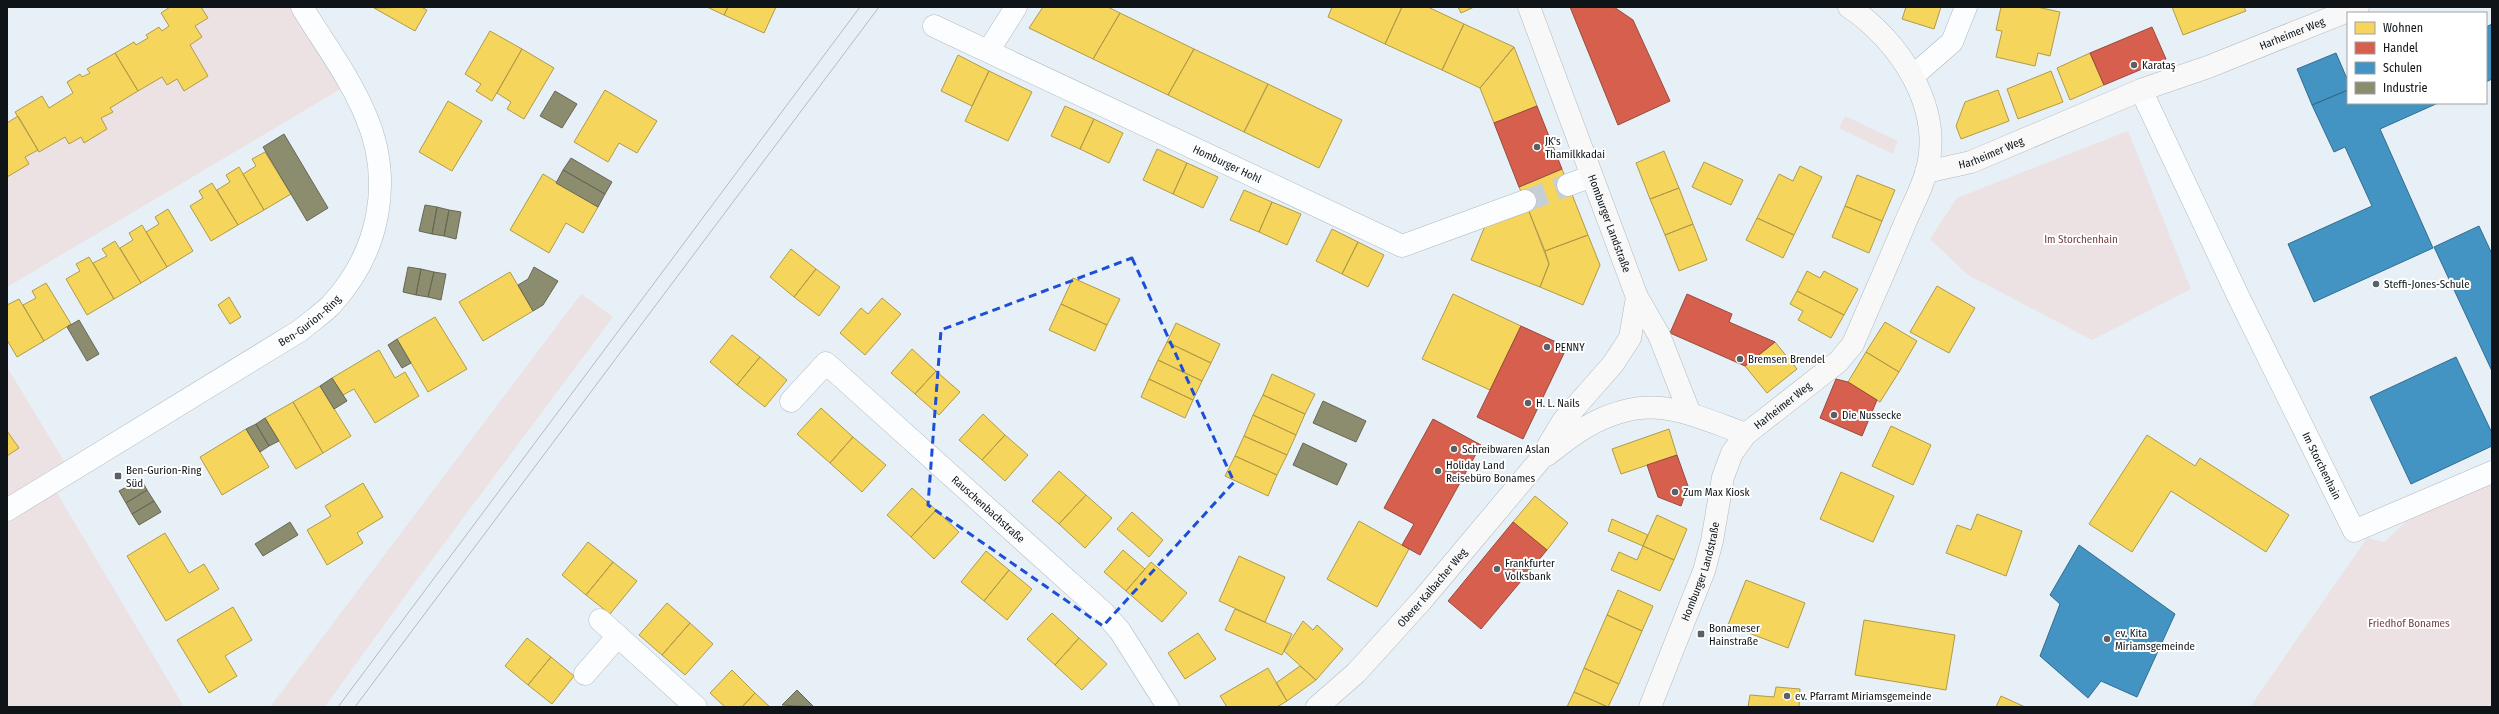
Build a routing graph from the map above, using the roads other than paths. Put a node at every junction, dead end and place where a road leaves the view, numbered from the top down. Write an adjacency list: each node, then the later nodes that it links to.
1 (302, 7): 21 (street, Ben-Gurion-Ring)
2 (1016, 7): 8 (street)
3 (1529, 7): 12 (street, Homburger Landstraße)
4 (1849, 7): 9 (street)
5 (1966, 7): 9 (street)
6 (2358, 7): 10 (street, Harheimer Weg)
7 (934, 26): 8 (street, Homburger Hohl)
8 (989, 50): 14 (street, Homburger Hohl)
9 (1913, 76): 11 (street)
10 (2141, 90): 11 (street, Harheimer Weg); 20 (street, Im Storchenhain)
11 (1926, 172): 18 (street, Harheimer Weg)
12 (1592, 176): 13 (street); 15 (street, Homburger Landstraße)
13 (1568, 184)
14 (1525, 201)
15 (1637, 297): 17 (street, Homburger Landstraße); 19 (street, Oberer Kalbacher Weg)
16 (791, 401): 26 (street, Rauschenbachstraße)
17 (1690, 414): 18 (street, Oberer Kalbacher Weg); 19 (street, Oberer Kalbacher Weg)
18 (1746, 434): 28 (street, Homburger Landstraße)
19 (1539, 461): 27 (street, Oberer Kalbacher Weg)
20 (2492, 472)
21 (7, 510)
22 (600, 620): 23 (street)
23 (618, 636): 24 (street); 25 (street)
24 (585, 674)
25 (696, 707)
26 (1168, 707)
27 (1317, 707)
28 (1650, 707)

